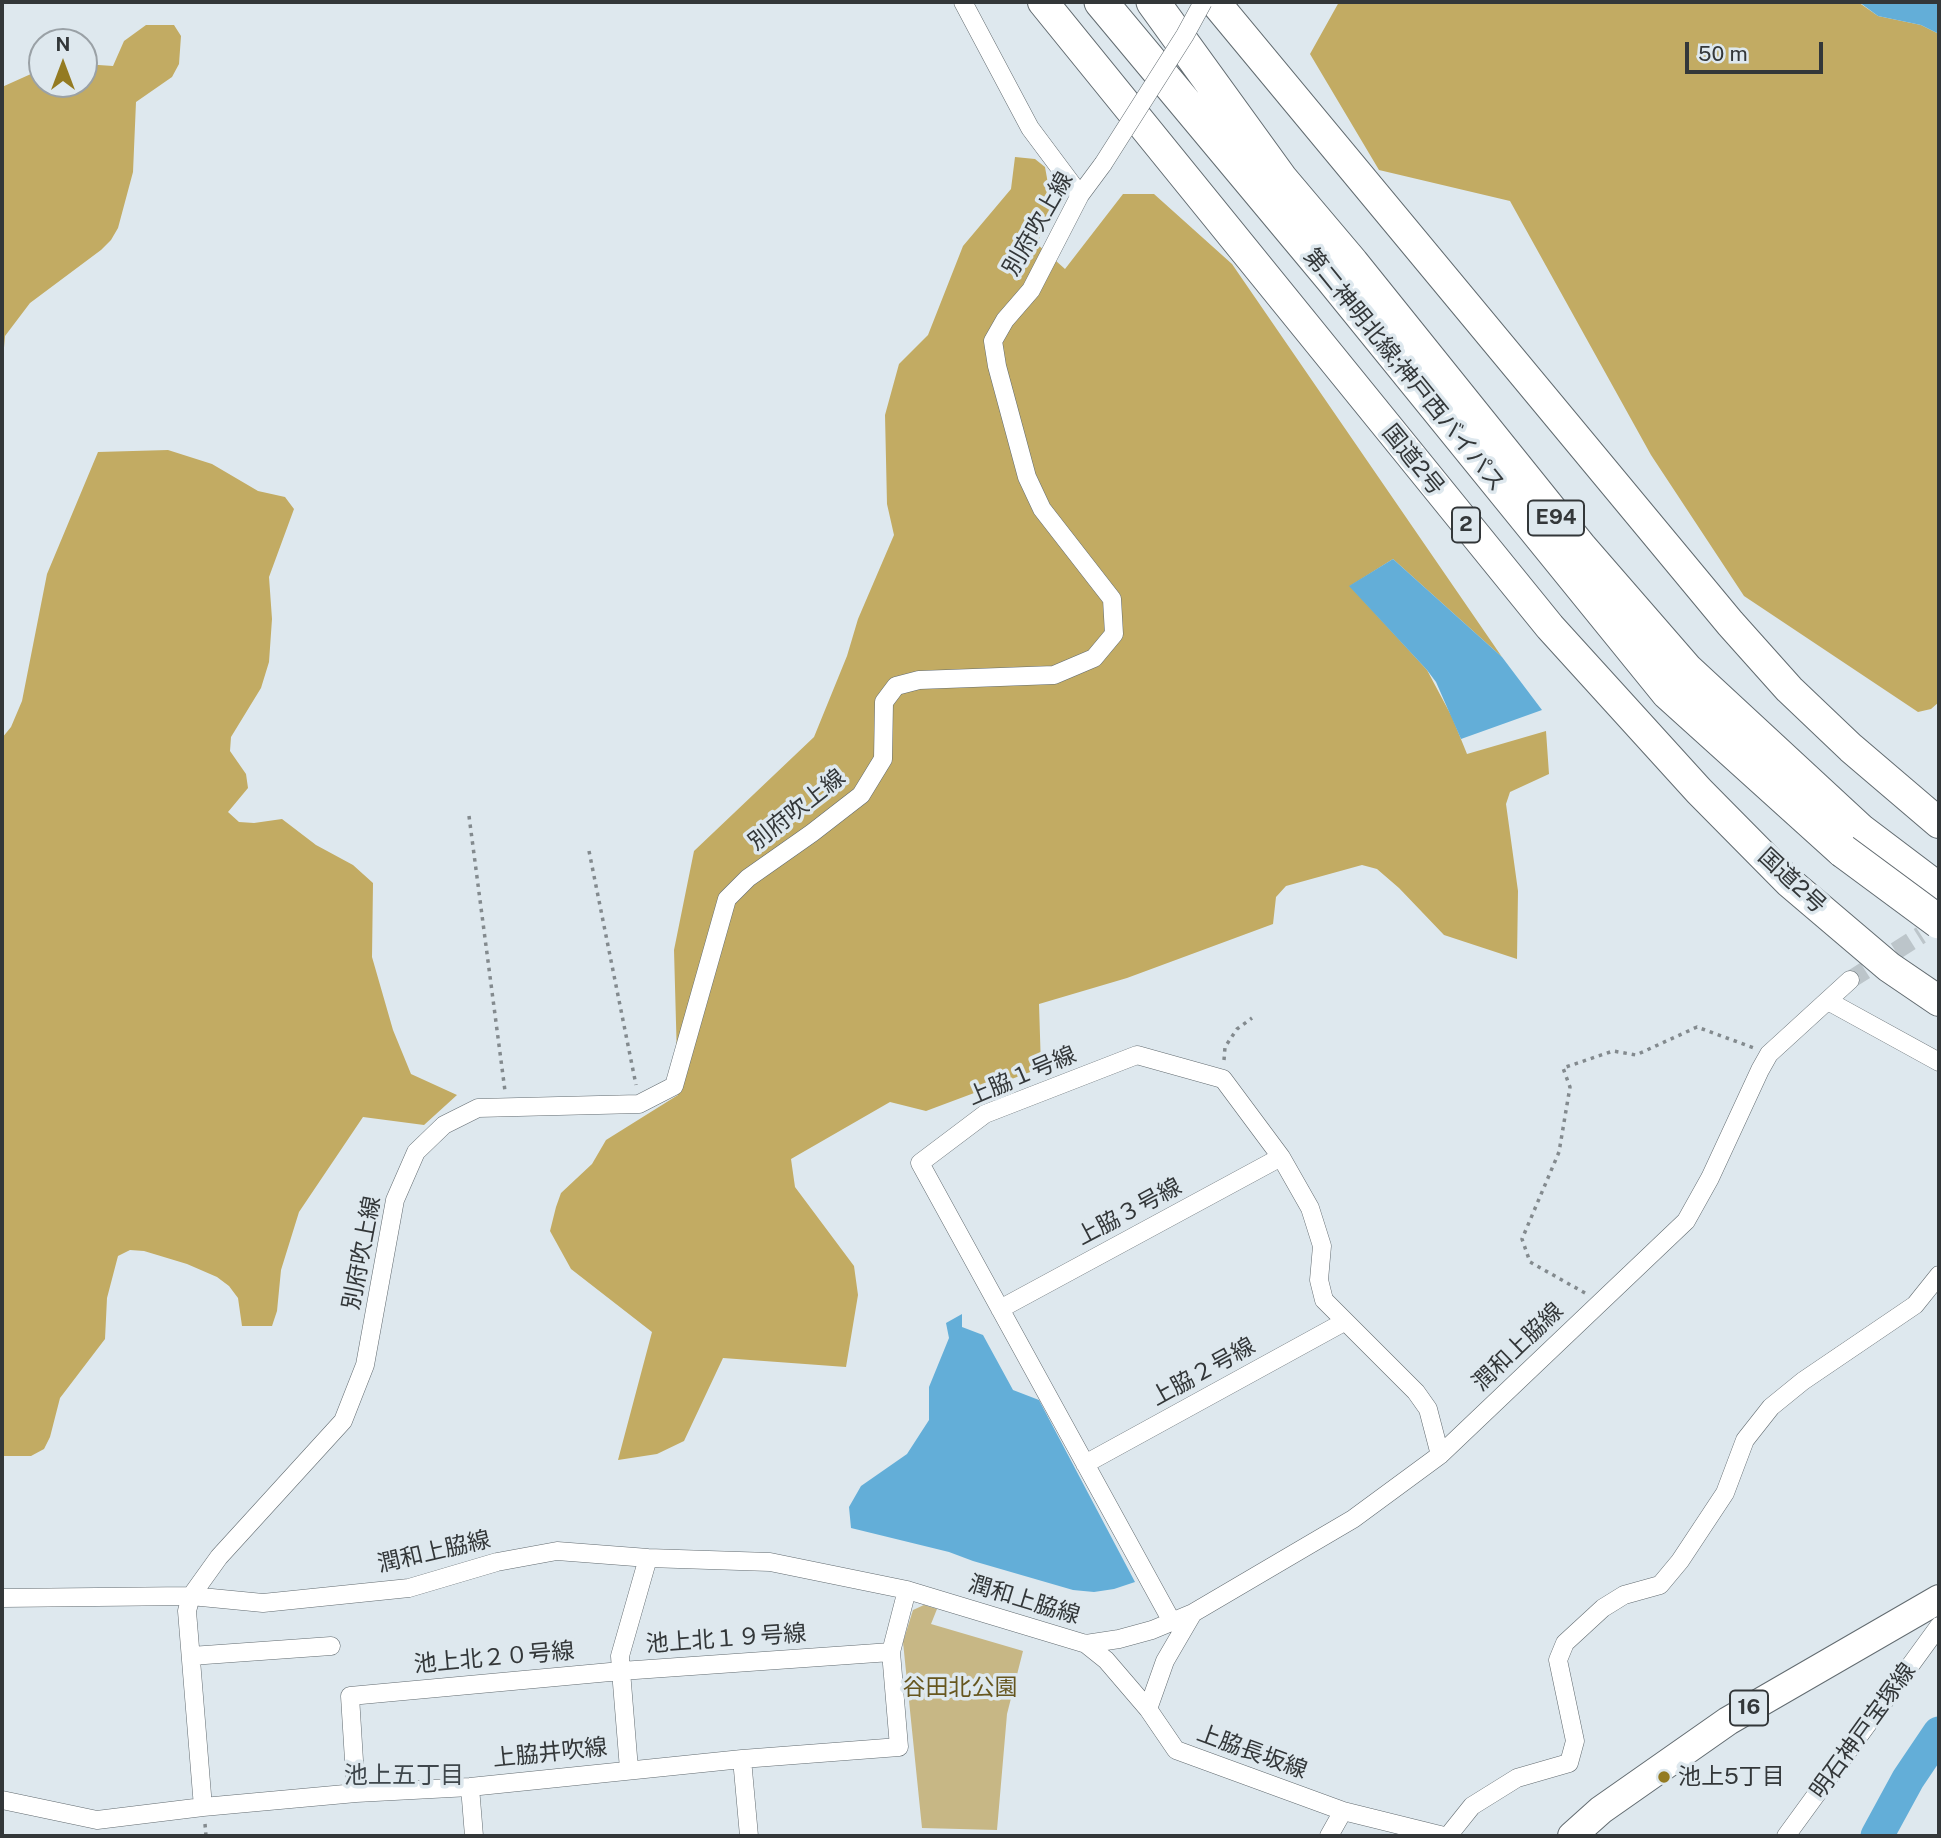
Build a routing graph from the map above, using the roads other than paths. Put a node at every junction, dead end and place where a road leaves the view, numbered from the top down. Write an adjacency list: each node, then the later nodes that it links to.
1 (963, 2): 7 (street)
2 (1043, 2): 15 (highway, 国道2号 / 2)
3 (1101, 2): 9 (highway, 第二神明北線;神戸西バイパス / E94)
4 (1153, 2): 9 (highway, 第二神明北線;神戸西バイパス / E94)
5 (1203, 2): 7 (street, 別府吹上線, bridge)
6 (1215, 2): 8 (highway)
7 (1080, 195): 25 (street, 別府吹上線)
8 (1939, 822)
9 (1852, 841): 10 (highway, 第二神明北線;神戸西バイパス / E94); 12 (highway, 第二神明北線;神戸西バイパス / E94, bridge)
10 (1939, 890)
11 (1939, 910): 12 (street)
12 (1930, 928)
13 (1850, 980): 14 (street, 潤和上脇線)
14 (1828, 1001): 16 (street); 21 (street, 潤和上脇線)
15 (1939, 1001)
16 (1939, 1062)
17 (1282, 1157): 19 (street, 上脇３号線); 19 (street, 上脇１号線); 20 (street)
18 (1939, 1275): 46 (street)
19 (1000, 1309): 22 (street, 上脇１号線)
20 (1344, 1322): 21 (street); 22 (street, 上脇２号線)
21 (1440, 1455): 28 (street, 潤和上脇線)
22 (1085, 1464): 29 (street, 上脇１号線)
23 (648, 1558): 24 (street, 潤和上脇線); 25 (street, 潤和上脇線); 34 (street)
24 (906, 1590): 30 (street, 潤和上脇線); 32 (street)
25 (191, 1596): 26 (street, 潤和上脇線); 33 (street)
26 (2, 1598)
27 (1939, 1608): 47 (main road, 明石神戸宝塚線 / 16); 48 (street, 明石神戸宝塚線)
28 (1193, 1613): 29 (street, 潤和上脇線); 35 (street)
29 (1171, 1620): 30 (street, 潤和上脇線)
30 (1086, 1644): 35 (street, 上脇長坂線)
31 (331, 1646): 33 (street)
32 (891, 1652): 34 (street, 池上北１９号線); 36 (street, 上脇井吹線)
33 (191, 1656): 41 (street)
34 (621, 1671): 37 (street, 池上北１９号線); 39 (street, 池上北２０号線)
35 (1148, 1709): 42 (street, 上脇長坂線)
36 (742, 1759): 37 (street, 上脇井吹線); 44 (street)
37 (629, 1769): 38 (street, 上脇井吹線)
38 (470, 1787): 39 (street, 上脇井吹線); 43 (street)
39 (356, 1793): 41 (street, 上脇井吹線)
40 (2, 1800): 41 (street, 上脇井吹線)
41 (203, 1807)
42 (1343, 1811): 45 (street); 46 (street, 上脇長坂線)
43 (474, 1836)
44 (750, 1836)
45 (1329, 1836)
46 (1446, 1836)
47 (1572, 1836)
48 (1786, 1836)

